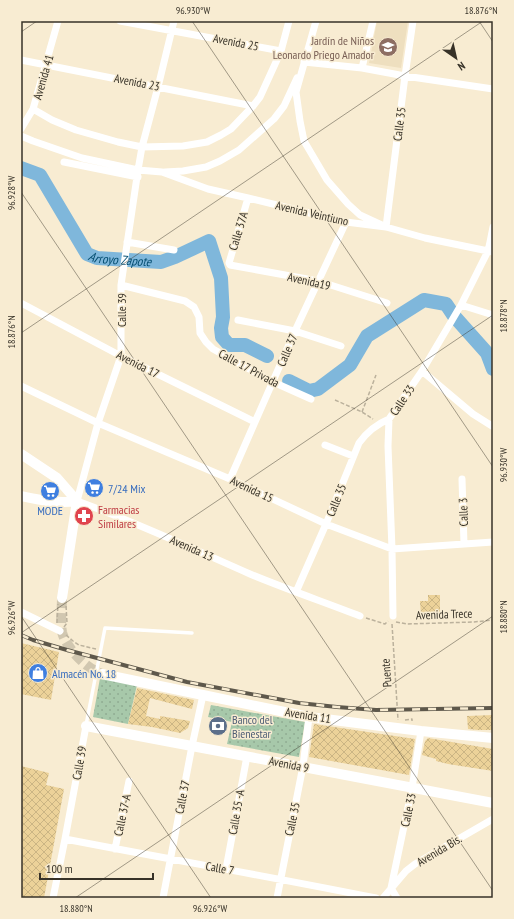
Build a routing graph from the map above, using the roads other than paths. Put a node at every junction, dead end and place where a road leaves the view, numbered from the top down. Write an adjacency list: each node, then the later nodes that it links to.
1 (58, 21): 12 (street, Avenida 41)
2 (120, 21): 8 (street, Avenida 25)
3 (174, 21): 8 (street, Calle 39)
4 (289, 21): 9 (street)
5 (316, 21): 11 (street)
6 (373, 21): 13 (street)
7 (413, 21): 14 (street, Calle 35)
8 (172, 30): 9 (street, Avenida 25); 15 (street, Calle 39)
9 (282, 51): 17 (street)
10 (21, 60): 12 (street, Avenida 23)
11 (304, 62): 13 (street); 23 (street); 28 (street)
12 (46, 64): 15 (street, Avenida 23); 18 (street, Avenida 41)
13 (362, 68): 14 (street)
14 (405, 76): 16 (street); 28 (street, Calle 35)
15 (158, 87): 17 (street, Avenida 23); 21 (street, Calle 39)
16 (493, 89)
17 (253, 106): 21 (street)
18 (33, 109): 19 (street, Avenida 41); 21 (street)
19 (21, 129)
20 (21, 136): 24 (street)
21 (142, 147): 24 (street, Calle 39)
22 (64, 162): 24 (street)
23 (162, 172): 24 (street, Avenida Veintiuno); 25 (street, Avenida Veintiuno)
24 (138, 174): 29 (street, Calle 39)
25 (248, 198): 26 (street, Avenida Veintiuno); 32 (street, Calle 37A)
26 (346, 222): 28 (street, Avenida Veintiuno); 33 (street, Calle 37)
27 (493, 227): 31 (street, Calle 33)
28 (386, 228): 31 (street, Avenida Veintiuno)
29 (127, 242): 30 (street); 34 (street, Calle 39)
30 (174, 250)
31 (490, 252): 37 (street, Calle 33)
32 (229, 264): 33 (street, Avenida19)
33 (318, 281): 36 (street, Avenida19); 40 (street, Calle 37)
34 (121, 285): 42 (street, Calle 39); 44 (street, Calle 17 Privada)
35 (21, 303): 42 (street, Avenida 17)
36 (388, 303)
37 (461, 305): 38 (street); 43 (street, Calle 33)
38 (493, 315)
39 (238, 320): 40 (street)
40 (295, 331): 41 (street); 44 (street, Calle 37)
41 (341, 346)
42 (121, 356): 48 (street, Calle 39); 49 (street, Avenida 17)
43 (422, 371): 47 (street, Calle 33); 50 (street)
44 (273, 382): 46 (street, Calle 17 Privada); 49 (street, Calle 37)
45 (21, 386): 48 (street, Avenida 15)
46 (312, 399)
47 (389, 419): 53 (street, Calle 35); 61 (street, Calle 33)
48 (98, 422): 54 (street, Avenida 15); 57 (street, Calle 39)
49 (255, 422): 54 (street, Calle 37)
50 (492, 426)
51 (325, 445): 53 (street)
52 (21, 454): 57 (main road)
53 (353, 456): 58 (street, Calle 35)
54 (230, 479): 58 (street, Avenida 15)
55 (462, 479): 60 (street, Calle 3)
56 (21, 496): 57 (main road, Avenida 13)
57 (77, 501): 62 (street, Avenida 13); 63 (main road, Calle 39)
58 (326, 524): 61 (street, Avenida 15); 62 (street, Calle 35)
59 (493, 542): 60 (street, Avenida 15)
60 (464, 544): 61 (street, Avenida 15)
61 (392, 550): 66 (street, Calle 33)
62 (296, 592): 65 (street, Avenida 13)
63 (62, 598)
64 (21, 612): 67 (street)
65 (360, 616)
66 (394, 619)
67 (60, 631)
68 (192, 633): 72 (lane, Calle 39)
69 (102, 674): 70 (main road, Avenida 11)
70 (203, 695): 71 (main road, Avenida 11); 75 (street, Calle 37)
71 (310, 716): 73 (main road, Avenida 11); 77 (street, Calle 35)
72 (86, 726): 75 (main road, Avenida 9); 82 (street, Calle 39)
73 (421, 731): 74 (main road, Avenida 11); 79 (street, Calle 33)
74 (493, 738)
75 (192, 746): 76 (main road, Avenida 9); 84 (street, Calle 37)
76 (247, 756): 77 (main road, Avenida 9); 85 (street, Calle 35 -A)
77 (303, 766): 79 (main road, Avenida 9); 86 (street, Calle 35)
78 (129, 781): 83 (street, Calle 37-A)
79 (412, 788): 80 (main road, Avenida 9); 87 (street, Calle 33)
80 (493, 803)
81 (493, 819): 87 (street, Avenida Bis.)
82 (65, 839): 83 (street, Calle 7); 88 (street, Calle 39)
83 (115, 849): 84 (street, Calle 7)
84 (170, 859): 85 (street, Calle 7); 89 (street, Calle 37)
85 (226, 869): 86 (street, Calle 7)
86 (280, 879): 90 (street, Calle 35); 91 (street, Calle 7)
87 (391, 888): 92 (street); 93 (street)
88 (53, 898)
89 (163, 898)
90 (277, 898)
91 (376, 898)
92 (382, 898)
93 (397, 898)

